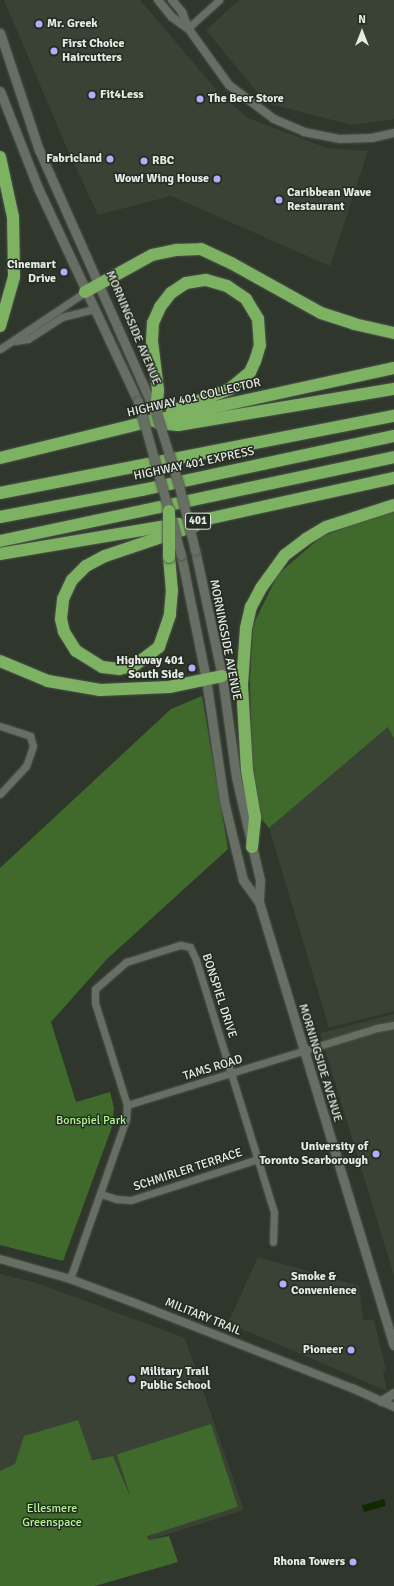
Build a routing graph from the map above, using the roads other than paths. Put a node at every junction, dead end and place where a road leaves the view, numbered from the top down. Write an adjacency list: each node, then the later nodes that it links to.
1 (158, 0): 4 (street)
2 (172, 0): 4 (street)
3 (219, 0): 4 (street)
4 (188, 28): 7 (street)
5 (0, 34): 9 (main road, MORNINGSIDE AVENUE)
6 (0, 91): 10 (main road, MORNINGSIDE AVENUE)
7 (394, 133)
8 (0, 157): 12 (highway)
9 (101, 284): 10 (highway); 13 (highway); 18 (main road, MORNINGSIDE AVENUE)
10 (85, 292): 11 (main road, MORNINGSIDE AVENUE); 14 (street)
11 (94, 309): 14 (street); 27 (main road, MORNINGSIDE AVENUE, bridge)
12 (0, 326)
13 (394, 332)
14 (13, 341): 15 (street)
15 (0, 349)
16 (394, 368): 20 (highway, HIGHWAY 401 COLLECTOR)
17 (394, 389): 20 (highway)
18 (154, 395): 20 (highway); 20 (highway)
19 (394, 416): 25 (highway, HIGHWAY 401 EXPRESS)
20 (153, 417): 23 (highway, HIGHWAY 401 COLLECTOR); 33 (main road, MORNINGSIDE AVENUE, bridge)
21 (394, 436): 28 (highway, HIGHWAY 401 EXPRESS)
22 (394, 456): 30 (highway)
23 (0, 458)
24 (394, 478): 29 (highway, 401)
25 (0, 493)
26 (394, 504): 37 (highway)
27 (169, 511): 29 (highway, bridge); 34 (main road, MORNINGSIDE AVENUE, bridge)
28 (0, 517)
29 (206, 519): 31 (highway, 401)
30 (0, 541)
31 (0, 554)
32 (0, 661): 34 (highway)
33 (222, 676): 34 (highway); 37 (main road, MORNINGSIDE AVENUE)
34 (206, 679): 38 (main road, MORNINGSIDE AVENUE)
35 (0, 726): 36 (street)
36 (0, 794)
37 (252, 847): 38 (main road, MORNINGSIDE AVENUE)
38 (259, 902): 40 (main road, MORNINGSIDE AVENUE)
39 (394, 1025): 40 (street, TAMS ROAD)
40 (304, 1051): 41 (street, TAMS ROAD); 48 (main road, MORNINGSIDE AVENUE)
41 (231, 1074): 42 (street, TAMS ROAD); 42 (street, BONSPIEL DRIVE); 43 (street, BONSPIEL DRIVE)
42 (127, 1105): 44 (street, BONSPIEL DRIVE)
43 (258, 1159): 44 (street, SCHMIRLER TERRACE); 45 (street, BONSPIEL DRIVE)
44 (101, 1194): 47 (street, BONSPIEL DRIVE)
45 (273, 1242)
46 (0, 1259): 47 (street, MILITARY TRAIL)
47 (70, 1279): 50 (street, MILITARY TRAIL)
48 (394, 1345)
49 (394, 1393): 50 (main road)
50 (381, 1401): 51 (street, MILITARY TRAIL)
51 (394, 1407)

